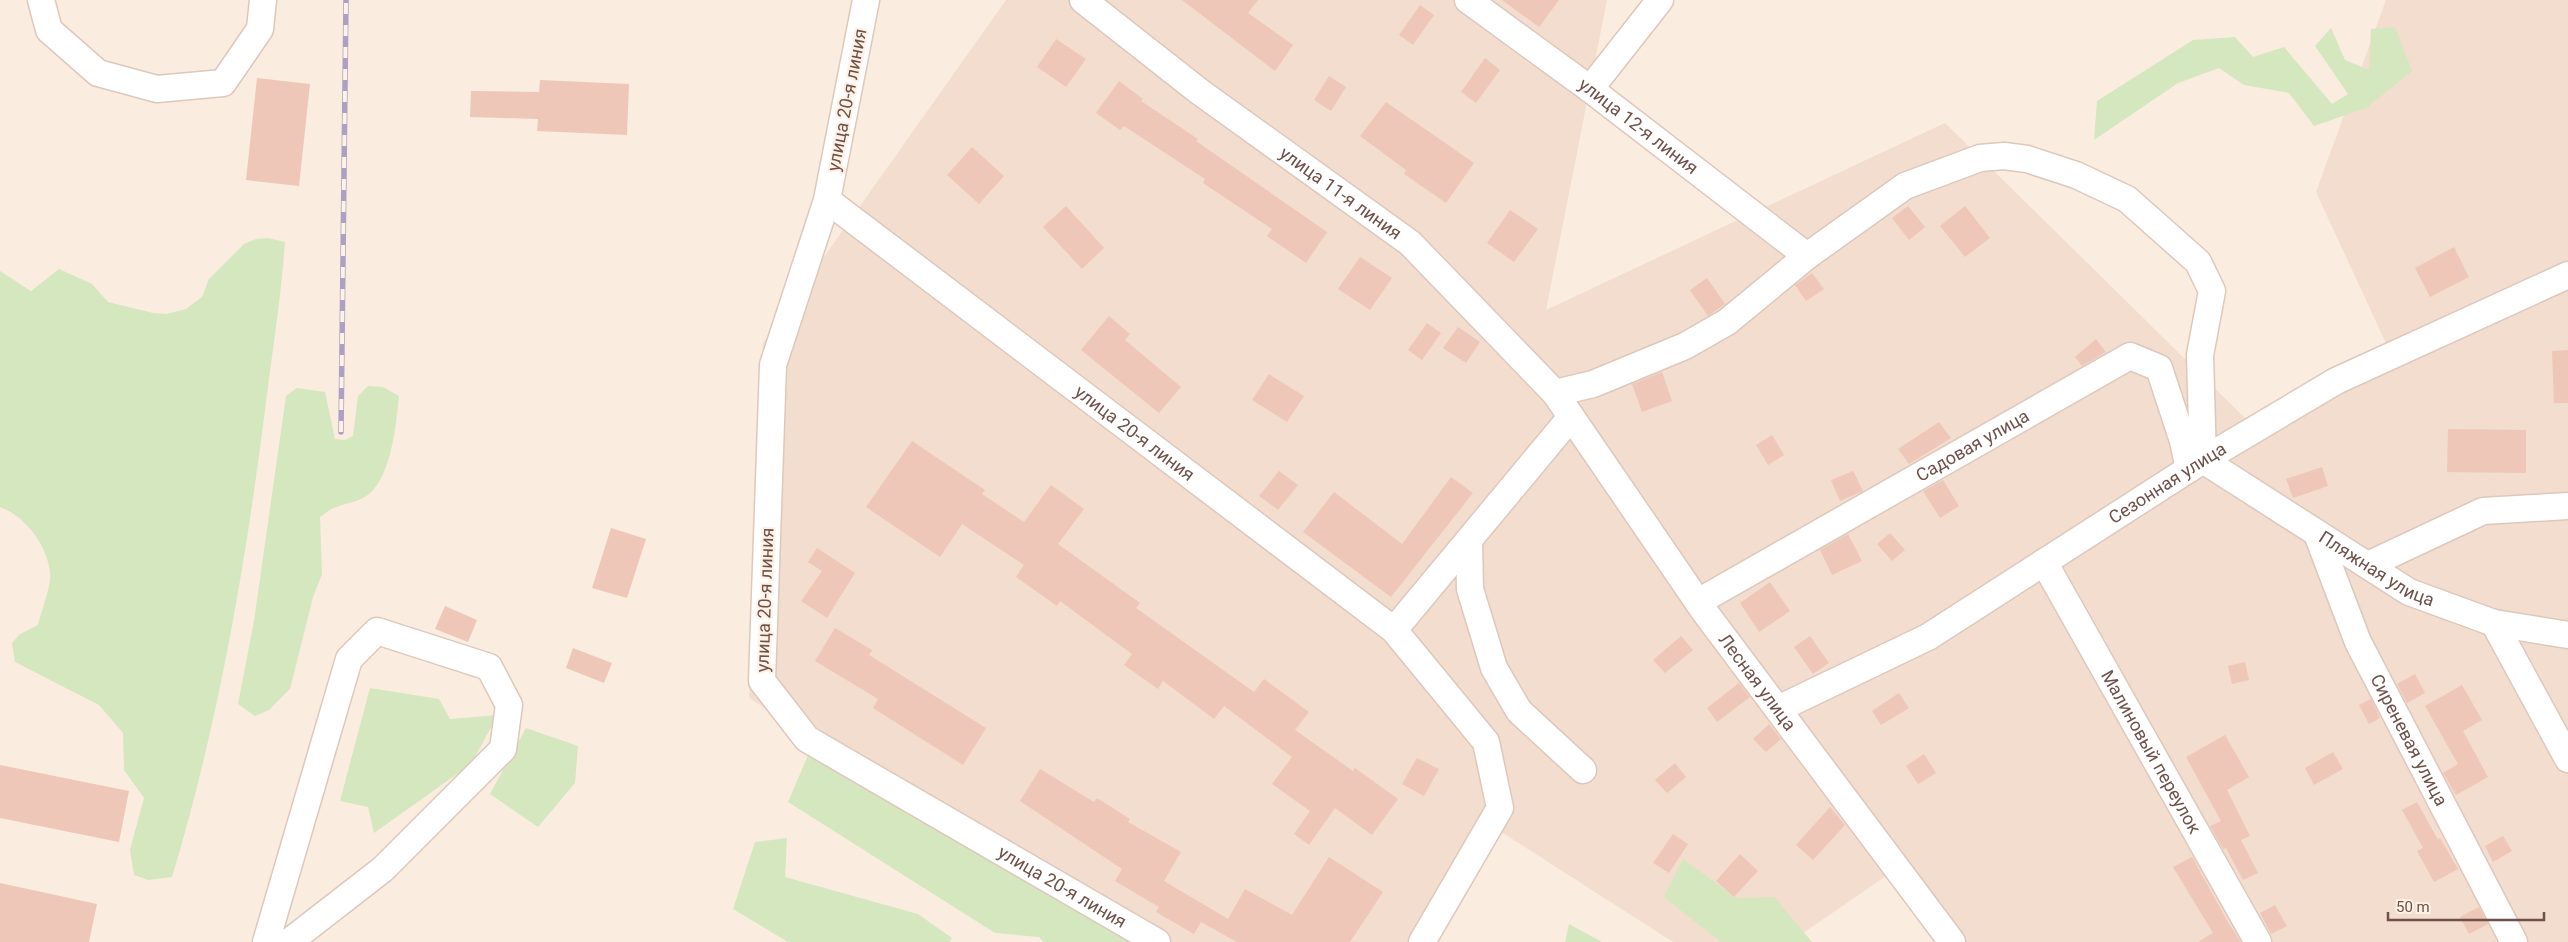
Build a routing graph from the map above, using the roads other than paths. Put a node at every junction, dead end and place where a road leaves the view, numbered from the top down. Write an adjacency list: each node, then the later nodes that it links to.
1 (41, 0): 2 (street)
2 (263, 0)
3 (866, 0): 8 (street, улица 20-я линия)
4 (1083, 0): 11 (street, улица 11-я линия)
5 (1468, 0): 7 (street, улица 12-я линия)
6 (1660, 0): 7 (street)
7 (1590, 89): 9 (street, улица 12-я линия)
8 (827, 200): 21 (street, улица 20-я линия); 28 (street, улица 20-я линия)
9 (1807, 256): 11 (street); 13 (street)
10 (2568, 275): 13 (street, Сезонная улица)
11 (1555, 393): 12 (street, улица 11-я линия)
12 (1571, 417): 16 (street); 19 (street, Лесная улица)
13 (2196, 464): 15 (street, Пляжная улица); 17 (street, Сезонная улица); 19 (street, Садовая улица)
14 (2568, 506): 18 (street)
15 (2317, 534): 18 (street, Пляжная улица); 32 (street, Сиреневая улица)
16 (1469, 541): 21 (street); 25 (street)
17 (2044, 562): 23 (street, Сезонная улица); 31 (street, Малиновый переулок)
18 (2368, 565): 20 (street, Пляжная улица)
19 (1698, 602): 23 (street, Лесная улица)
20 (2494, 623): 22 (street, Пляжная улица); 24 (street)
21 (1394, 630): 29 (street, улица 20-я линия)
22 (2568, 635)
23 (1778, 710): 30 (street, Лесная улица)
24 (2568, 759)
25 (1583, 770)
26 (266, 942): 27 (street)
27 (289, 942)
28 (1157, 942)
29 (1422, 942)
30 (1952, 942)
31 (2258, 942)
32 (2514, 942)

